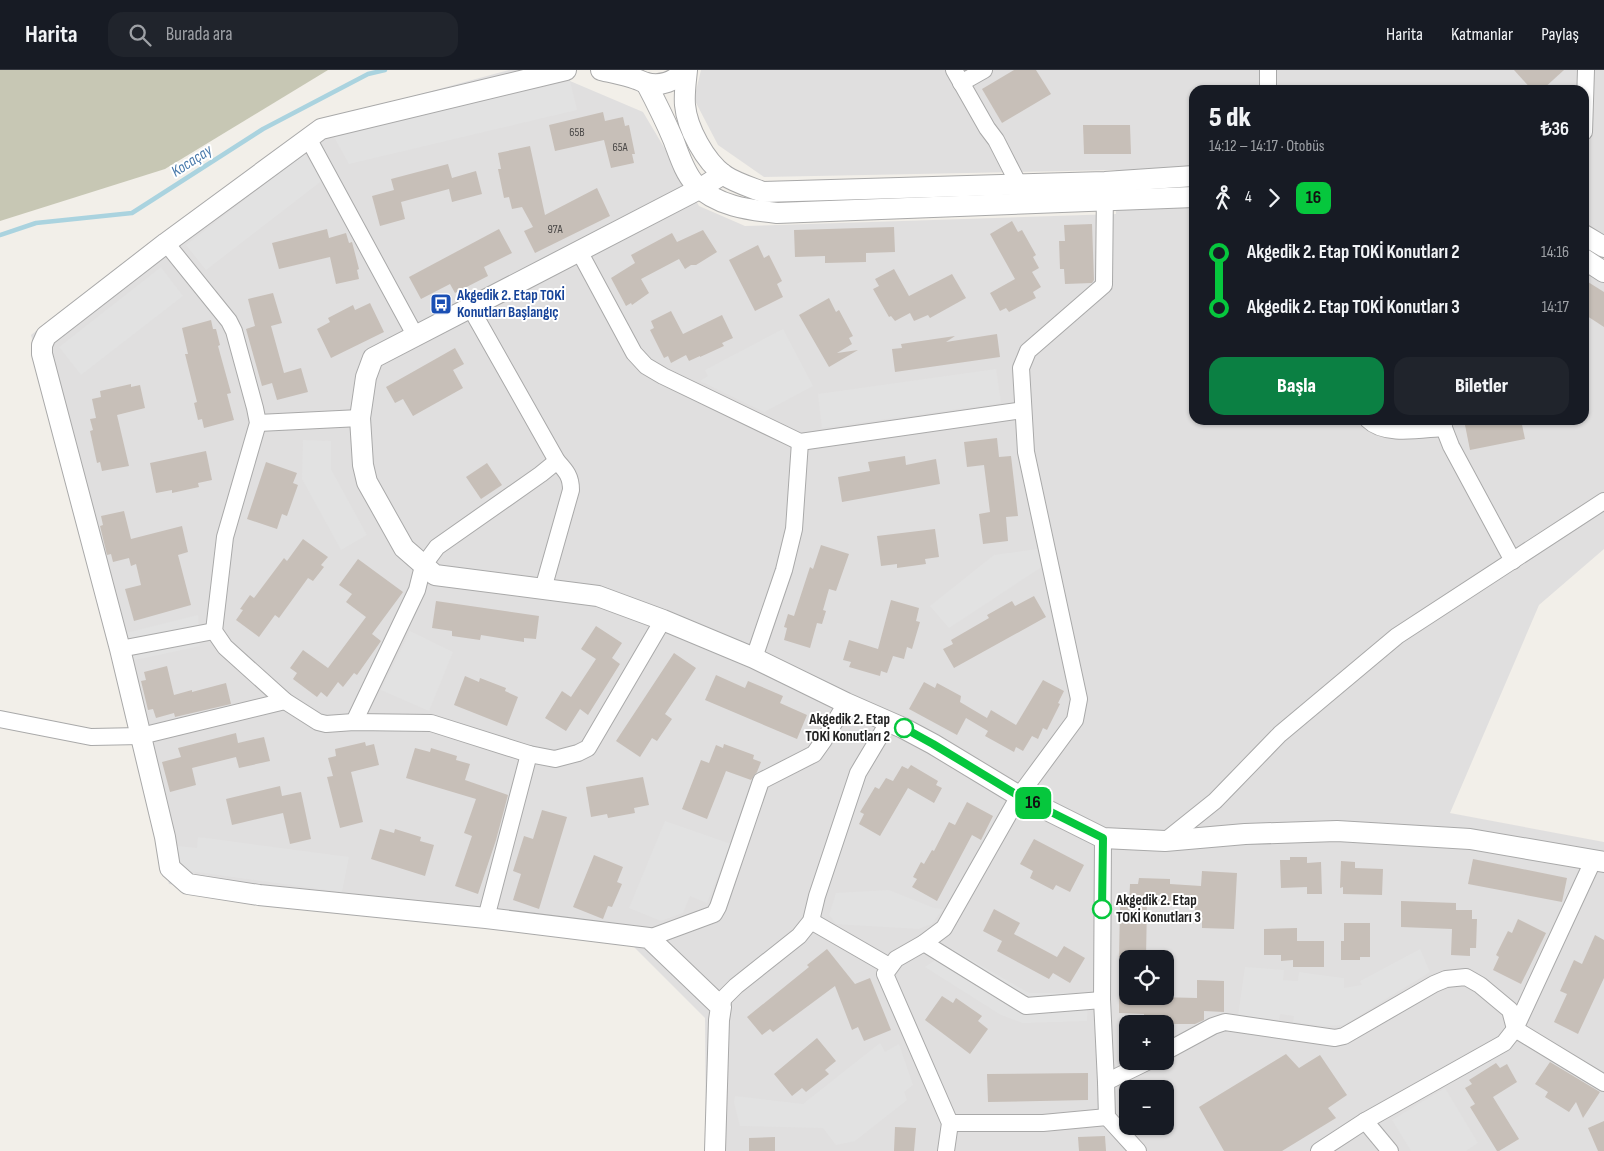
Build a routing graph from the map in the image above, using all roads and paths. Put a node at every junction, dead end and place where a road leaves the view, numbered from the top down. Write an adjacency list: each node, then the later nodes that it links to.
1 (566, 70): 11 (street)
2 (601, 70): 8 (street)
3 (686, 70): 8 (street); 12 (street)
4 (984, 70): 7 (street)
5 (1268, 70): 9 (street)
6 (1586, 70): 10 (street)
7 (957, 76): 14 (street)
8 (636, 77): 15 (street)
9 (1268, 85)
10 (1586, 85)
11 (308, 138): 19 (street); 25 (street)
12 (723, 174): 14 (street); 15 (street)
13 (1189, 177): 16 (street)
14 (1019, 185): 16 (street)
15 (701, 188): 16 (street); 21 (street)
16 (1105, 192): 17 (street); 26 (street)
17 (1189, 197)
18 (1589, 238): 20 (street)
19 (166, 243): 28 (street); 40 (street)
20 (1604, 246)
21 (579, 251): 24 (street); 32 (street)
22 (1589, 262): 23 (street)
23 (1604, 272)
24 (470, 307): 25 (street); 33 (street)
25 (416, 335): 27 (street)
26 (1023, 410): 32 (street); 49 (street)
27 (360, 418): 28 (street); 36 (street)
28 (258, 423): 39 (street)
29 (1375, 425): 30 (street)
30 (1436, 425)
31 (1443, 425): 35 (street)
32 (800, 442): 41 (street)
33 (557, 461): 36 (street); 37 (street)
34 (1604, 501): 35 (street)
35 (1513, 561): 51 (street)
36 (424, 566): 37 (street); 46 (street)
37 (543, 589): 38 (street)
38 (663, 620): 41 (street); 48 (street)
39 (214, 632): 40 (street); 42 (street)
40 (120, 649): 47 (street)
41 (754, 658): 43 (street)
42 (286, 701): 46 (street); 47 (street)
43 (846, 703): 45 (street); 55 (street)
44 (0, 720): 47 (street)
45 (889, 721): 49 (street); 54 (street)
46 (354, 722): 48 (street)
47 (141, 736): 53 (street)
48 (530, 754): 53 (street)
49 (1019, 796): 50 (street); 56 (street)
50 (1103, 838): 51 (street); 58 (street)
51 (1165, 841): 52 (street)
52 (1598, 862): 60 (street)
53 (486, 918): 55 (street)
54 (811, 921): 57 (street); 59 (street)
55 (649, 938): 59 (street)
56 (924, 944): 57 (street); 58 (street)
57 (889, 966): 67 (street)
58 (1102, 1000): 63 (street)
59 (721, 1007): 68 (street)
60 (1515, 1029): 61 (street); 64 (street); 66 (street)
61 (1174, 1047)
62 (1131, 1070): 63 (street)
63 (1106, 1082): 65 (street)
64 (1604, 1083)
65 (1107, 1117): 67 (street); 70 (street)
66 (1365, 1121): 71 (street); 72 (street)
67 (950, 1124): 69 (street)
68 (715, 1151)
69 (946, 1151)
70 (1138, 1151)
71 (1319, 1151)
72 (1390, 1151)

